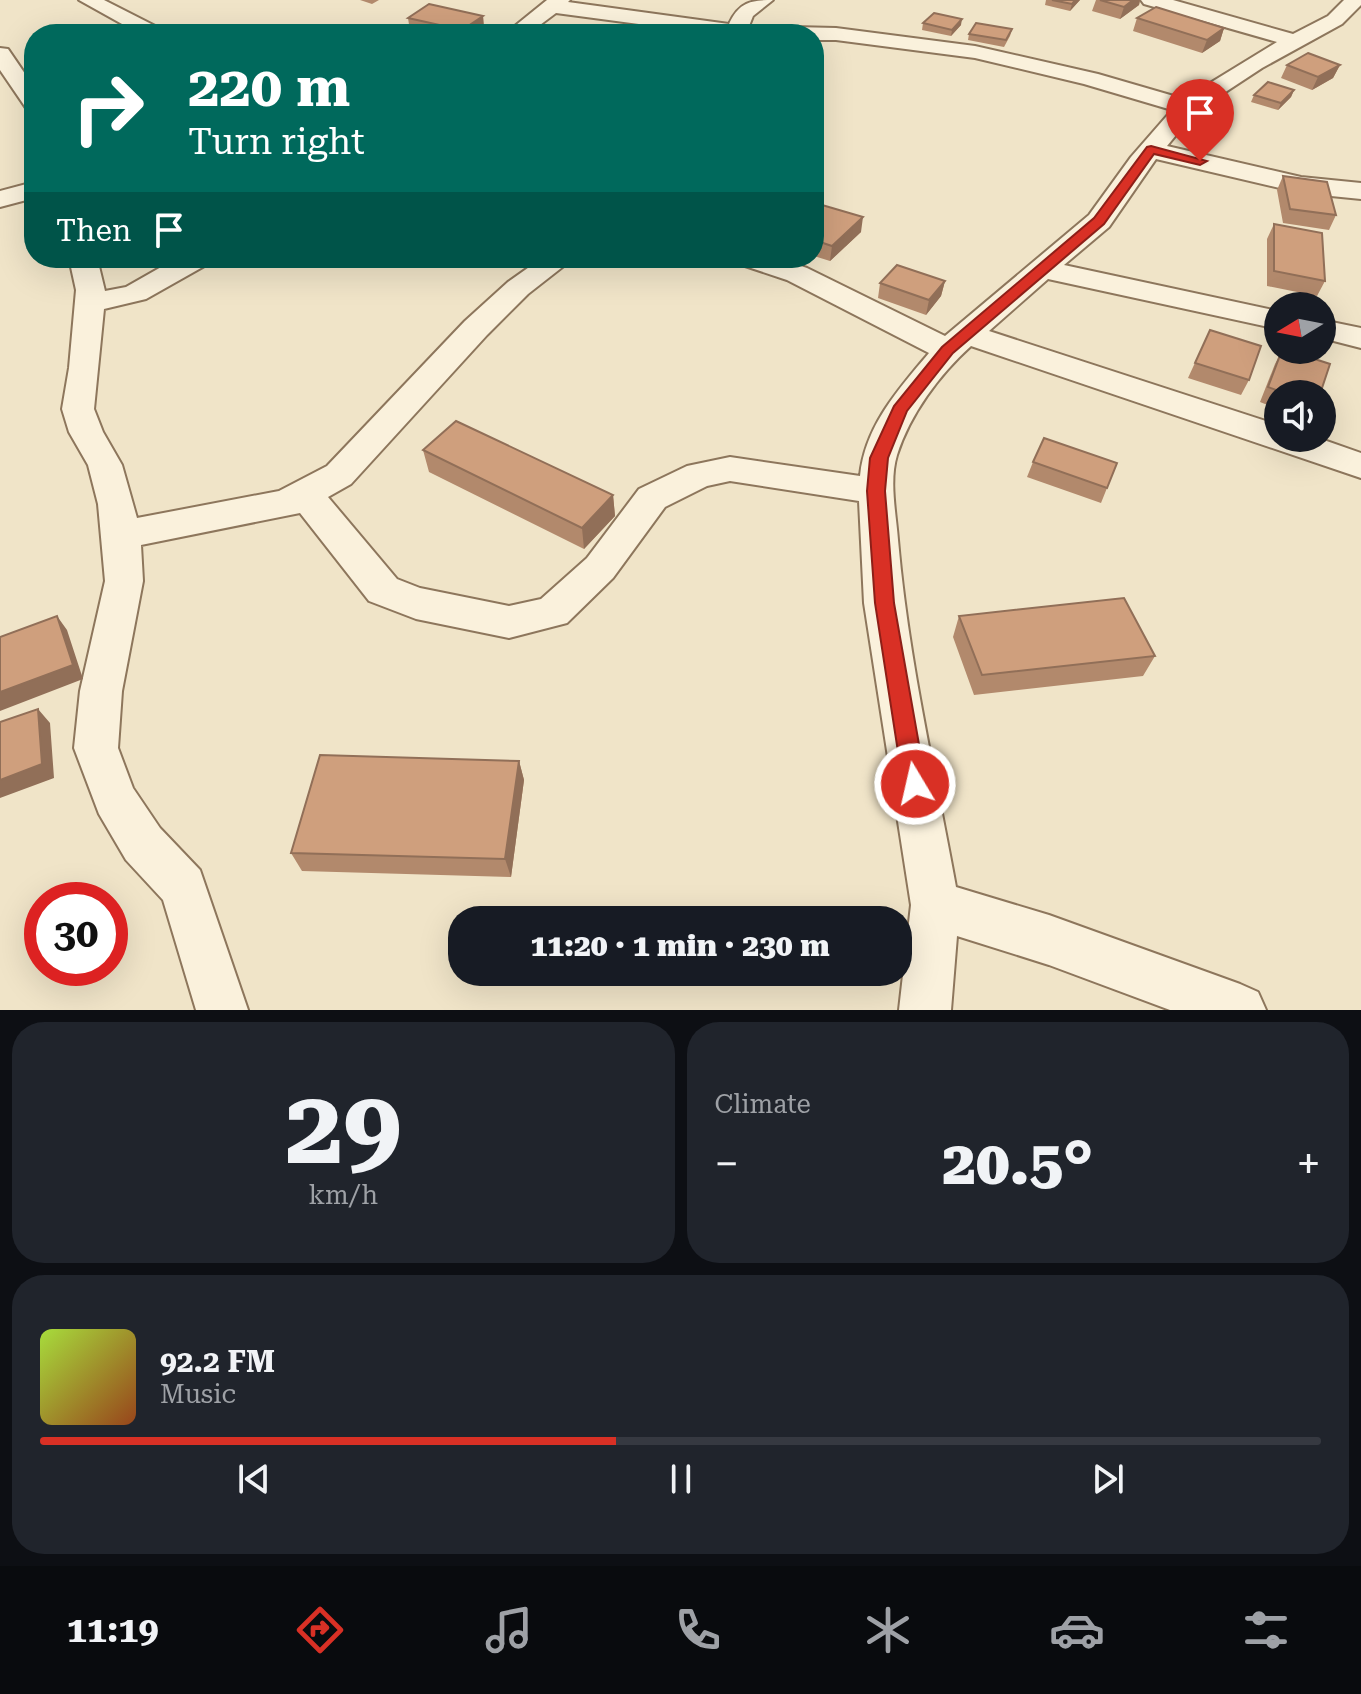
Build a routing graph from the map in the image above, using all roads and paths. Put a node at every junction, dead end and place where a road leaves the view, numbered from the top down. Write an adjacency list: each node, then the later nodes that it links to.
1 (89, 0): 6 (street)
2 (763, 0): 9 (street)
3 (1151, 0): 11 (street)
4 (1355, 0): 11 (street)
5 (556, 3): 7 (street); 8 (street)
6 (134, 24)
7 (528, 24)
8 (702, 24)
9 (739, 24)
10 (824, 34): 15 (street)
11 (1295, 41): 15 (street)
12 (0, 54): 13 (street)
13 (8, 81): 14 (street)
14 (24, 95)
15 (1187, 107): 16 (street)
16 (1151, 150): 17 (street); 24 (street)
17 (1361, 191)
18 (24, 193): 19 (street)
19 (0, 199)
20 (86, 268): 25 (street)
21 (180, 268): 25 (street)
22 (546, 268): 34 (street)
23 (779, 268): 29 (street)
24 (1041, 269): 26 (street); 29 (street)
25 (90, 304): 35 (street)
26 (1264, 317)
27 (1336, 332): 28 (street)
28 (1361, 338)
29 (957, 342): 30 (street); 33 (street)
30 (1264, 432)
31 (1322, 452): 32 (street)
32 (1361, 466)
33 (876, 491): 34 (street); 36 (street)
34 (306, 495): 35 (street)
35 (122, 535): 37 (street)
36 (935, 905): 38 (street); 39 (street)
37 (222, 1010)
38 (925, 1010)
39 (1240, 1010)

